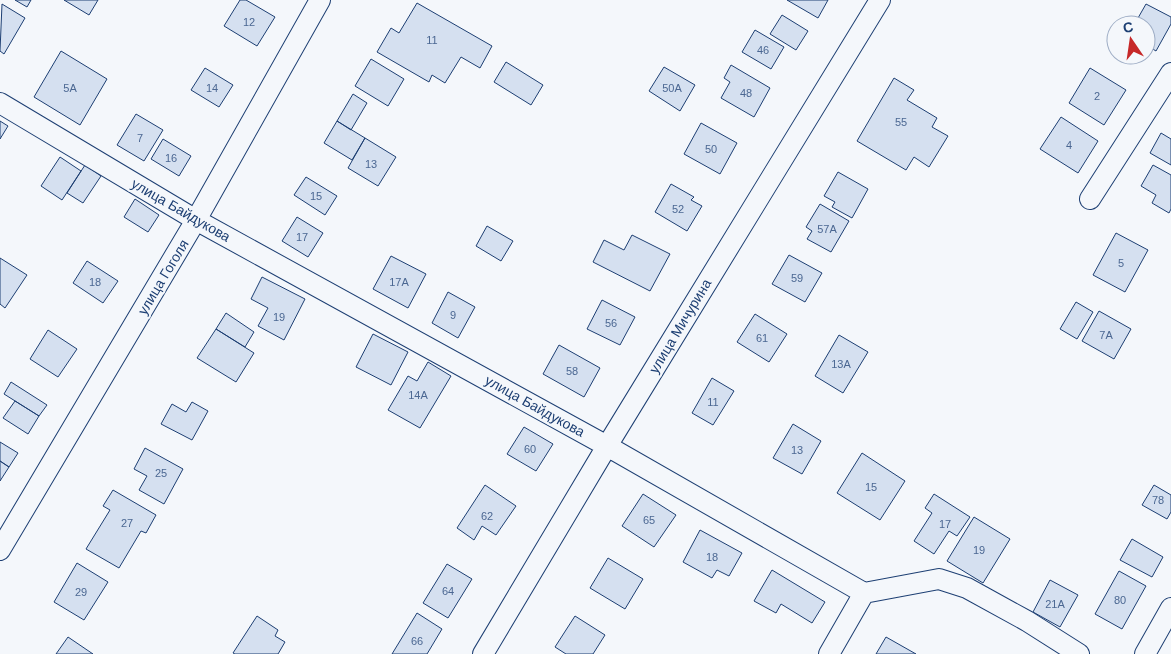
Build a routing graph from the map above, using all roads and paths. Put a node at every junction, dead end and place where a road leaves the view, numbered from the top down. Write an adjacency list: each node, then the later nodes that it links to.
1 (320, 0): 6 (street, улица Гоголя)
2 (880, 0): 7 (street, улица Мичурина)
3 (1171, 73): 5 (street)
4 (0, 104): 6 (street, улица Байдукова)
5 (1090, 199)
6 (196, 220): 7 (street, улица Байдукова); 8 (street, улица Гоголя)
7 (607, 446): 9 (street, улица Байдукова); 11 (street, улица Мичурина)
8 (0, 550)
9 (864, 593): 12 (street); 13 (street)
10 (1171, 608): 14 (street)
11 (483, 654)
12 (829, 654)
13 (1079, 654)
14 (1145, 654)

